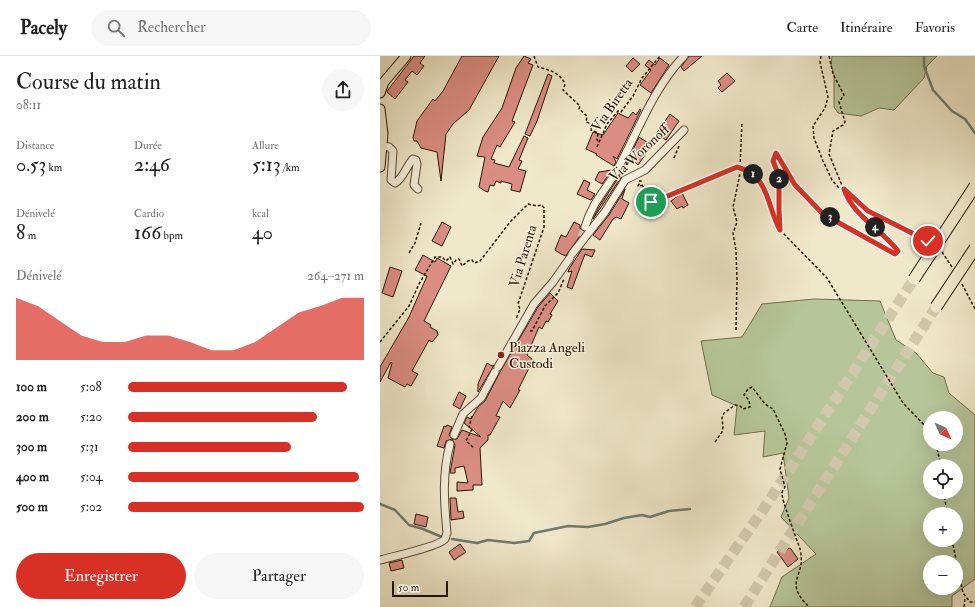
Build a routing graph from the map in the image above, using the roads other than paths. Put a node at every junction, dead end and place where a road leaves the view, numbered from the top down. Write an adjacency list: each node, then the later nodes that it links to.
1 (406, 56): 3 (main road)
2 (684, 56): 10 (street)
3 (380, 93)
4 (380, 109): 6 (main road)
5 (684, 130): 14 (street, Via Woronoff)
6 (383, 146): 7 (main road); 9 (street)
7 (380, 167)
8 (975, 186): 12 (highway, bridge)
9 (418, 189)
10 (585, 227)
11 (975, 248): 13 (highway, bridge)
12 (914, 279)
13 (936, 307)
14 (454, 435)
15 (450, 444): 16 (street)
16 (380, 560)

